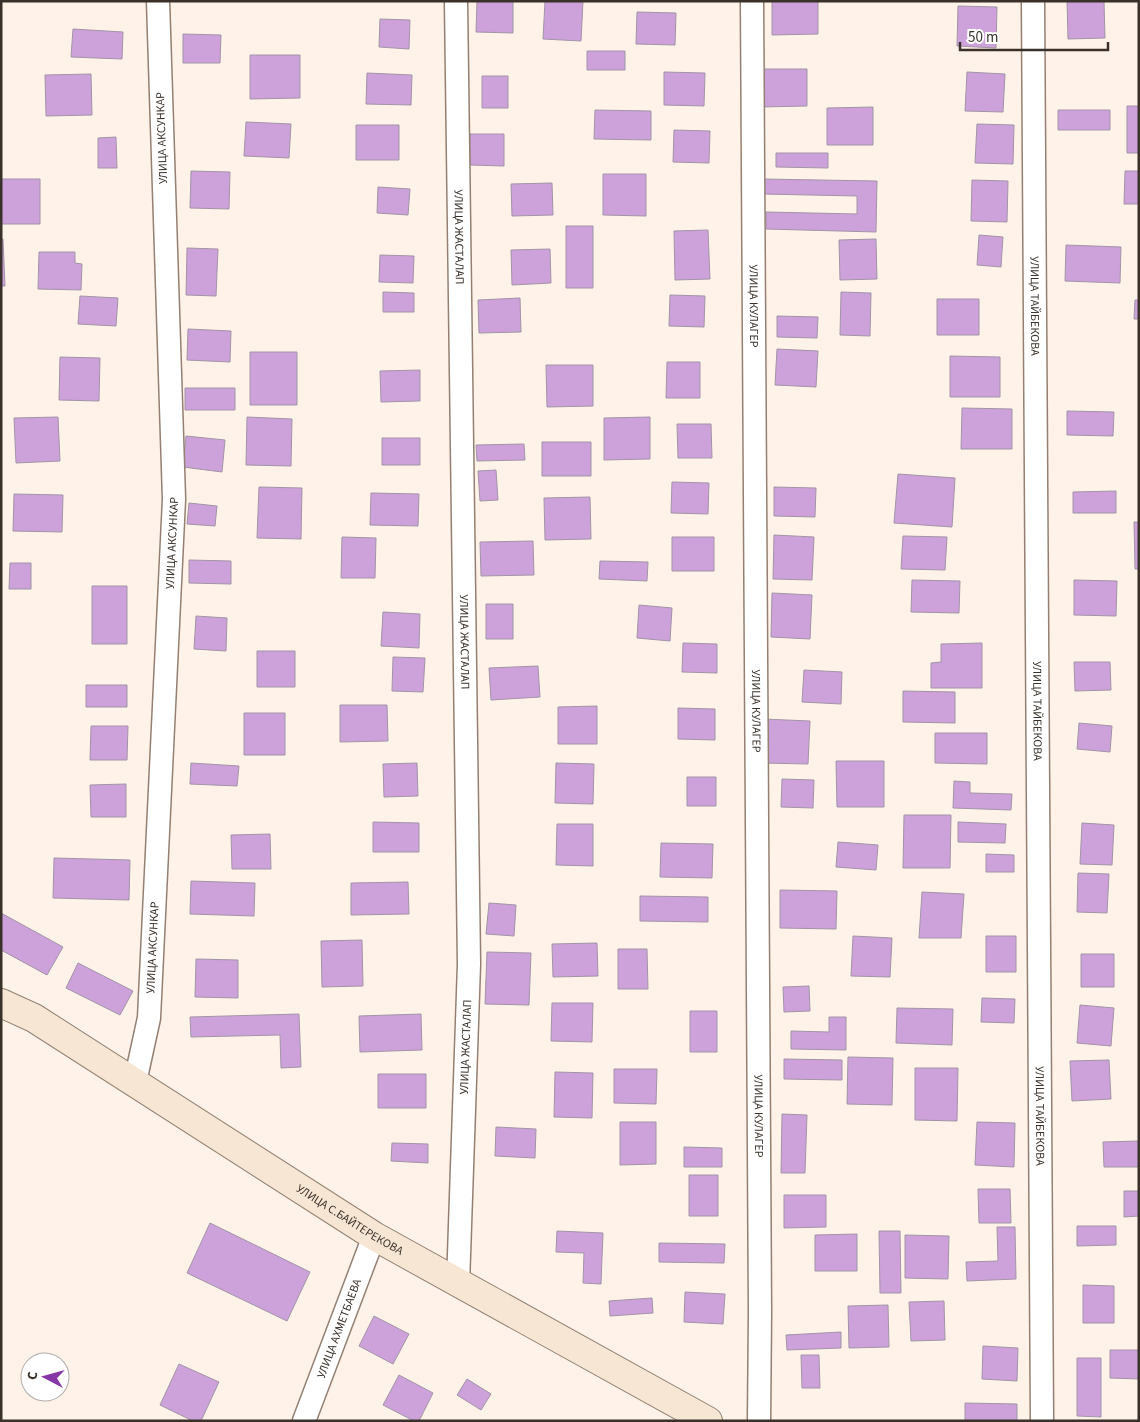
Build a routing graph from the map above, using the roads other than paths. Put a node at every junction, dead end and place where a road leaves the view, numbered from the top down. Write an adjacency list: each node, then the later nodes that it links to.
1 (158, 1): 6 (street, УЛИЦА АКСУНКАР)
2 (456, 1): 8 (street, УЛИЦА ЖАСТАЛАП)
3 (752, 1): 11 (street, УЛИЦА КУЛАГЕР)
4 (1033, 1): 12 (street, УЛИЦА ТАЙБЕКОВА)
5 (1, 1003): 6 (main road, УЛИЦА С.БАЙТЕРЕКОВА)
6 (135, 1082): 7 (main road, УЛИЦА С.БАЙТЕРЕКОВА)
7 (374, 1236): 8 (main road, УЛИЦА С.БАЙТЕРЕКОВА); 9 (street, УЛИЦА АХМЕТБАЕВА)
8 (458, 1284): 10 (main road, УЛИЦА С.БАЙТЕРЕКОВА)
9 (304, 1421)
10 (708, 1421)
11 (759, 1421)
12 (1042, 1421)

